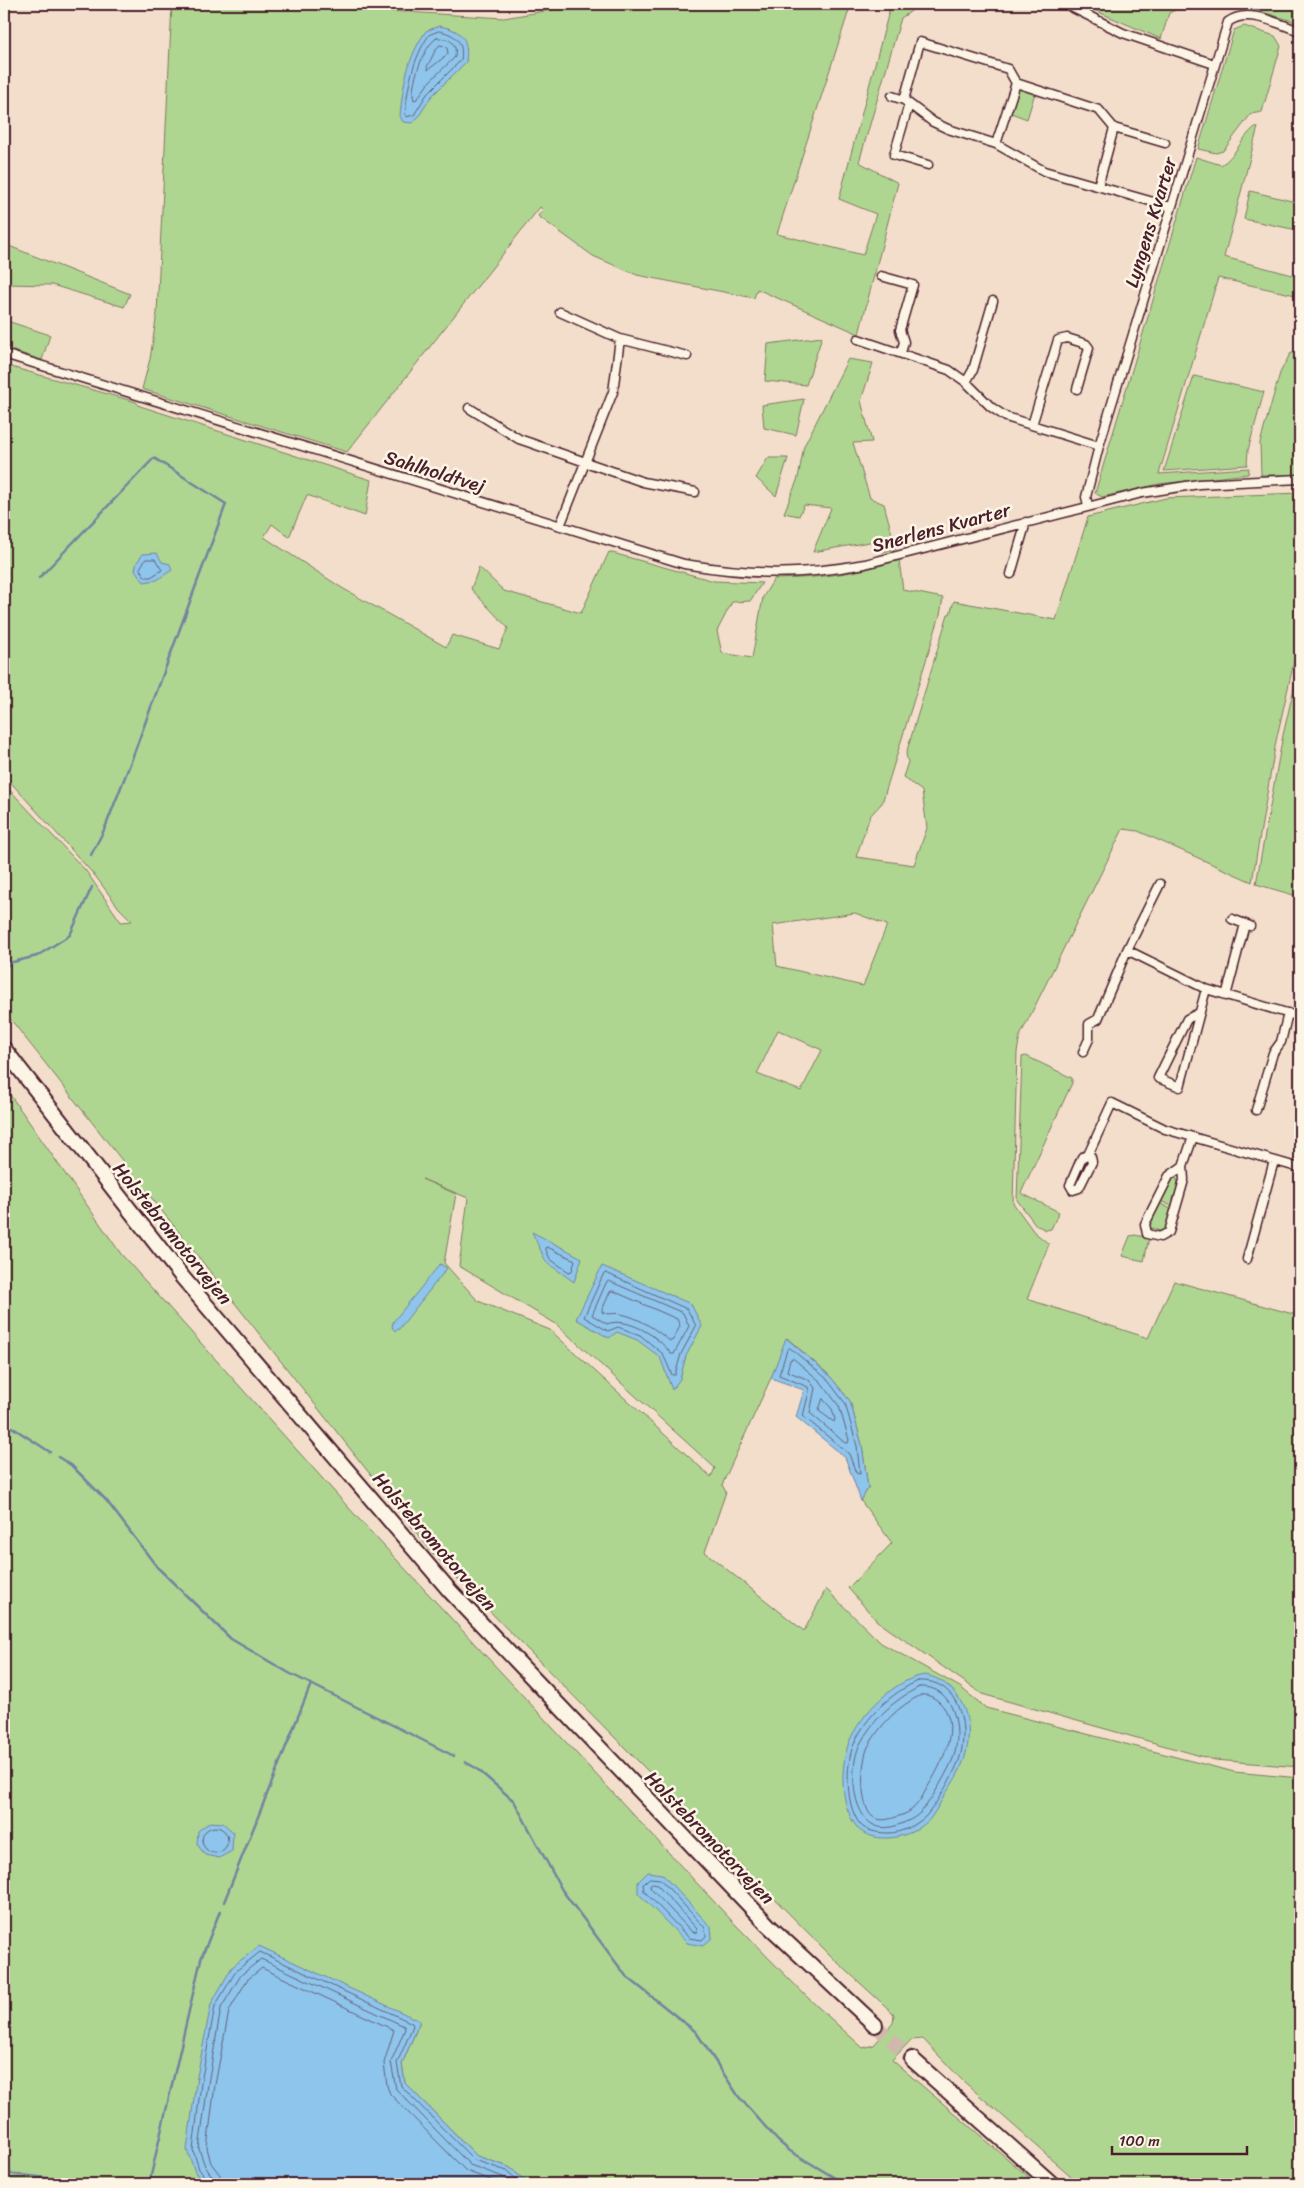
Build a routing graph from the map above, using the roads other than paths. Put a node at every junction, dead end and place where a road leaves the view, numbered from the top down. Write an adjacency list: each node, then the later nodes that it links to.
1 (1065, 4): 3 (street)
2 (1300, 31): 3 (street, Lyngens Kvarter)
3 (1214, 64): 12 (street, Lyngens Kvarter)
4 (1016, 83): 6 (street); 7 (street); 9 (street)
5 (892, 96): 6 (street)
6 (906, 102): 9 (street); 10 (street)
7 (1114, 128): 8 (street); 11 (street)
8 (1165, 143)
9 (996, 144): 11 (street)
10 (928, 165)
11 (1098, 186): 12 (street)
12 (1171, 207): 25 (street, Lyngens Kvarter)
13 (881, 276): 18 (street)
14 (993, 301): 21 (street)
15 (560, 312): 16 (street)
16 (620, 339): 20 (street); 26 (street)
17 (858, 339): 18 (street)
18 (901, 353): 21 (street)
19 (4, 354): 31 (street, Sahlholdtvej)
20 (687, 356)
21 (966, 382): 24 (street)
22 (1077, 389): 24 (street)
23 (469, 408): 26 (street)
24 (1032, 425): 25 (street)
25 (1099, 446): 29 (street, Lyngens Kvarter)
26 (586, 461): 28 (street); 31 (street)
27 (1300, 479): 29 (street, Snerlens Kvarter)
28 (695, 492)
29 (1088, 505): 30 (street, Snerlens Kvarter)
30 (1026, 522): 32 (street, Snerlens Kvarter); 33 (street, Snerlens Kvarter)
31 (560, 526): 32 (street, Sahlholdtvej)
32 (865, 564)
33 (1012, 574)
34 (1160, 884): 36 (street)
35 (1232, 919): 38 (street)
36 (1127, 950): 37 (street); 43 (street)
37 (1206, 989): 38 (street); 39 (street)
38 (1226, 996): 40 (street)
39 (1199, 1013): 39 (street)
40 (1288, 1013): 41 (street); 44 (street)
41 (1300, 1017)
42 (4, 1049): 51 (highway, Holstebromotorvejen)
43 (1083, 1052)
44 (1256, 1110)
45 (1193, 1137): 46 (street); 47 (street); 48 (street)
46 (1088, 1155)
47 (1274, 1160): 49 (street); 50 (street)
48 (1183, 1166): 48 (street)
49 (1300, 1168)
50 (1247, 1259)
51 (875, 2025)
52 (912, 2059): 53 (highway)
53 (1052, 2184)

